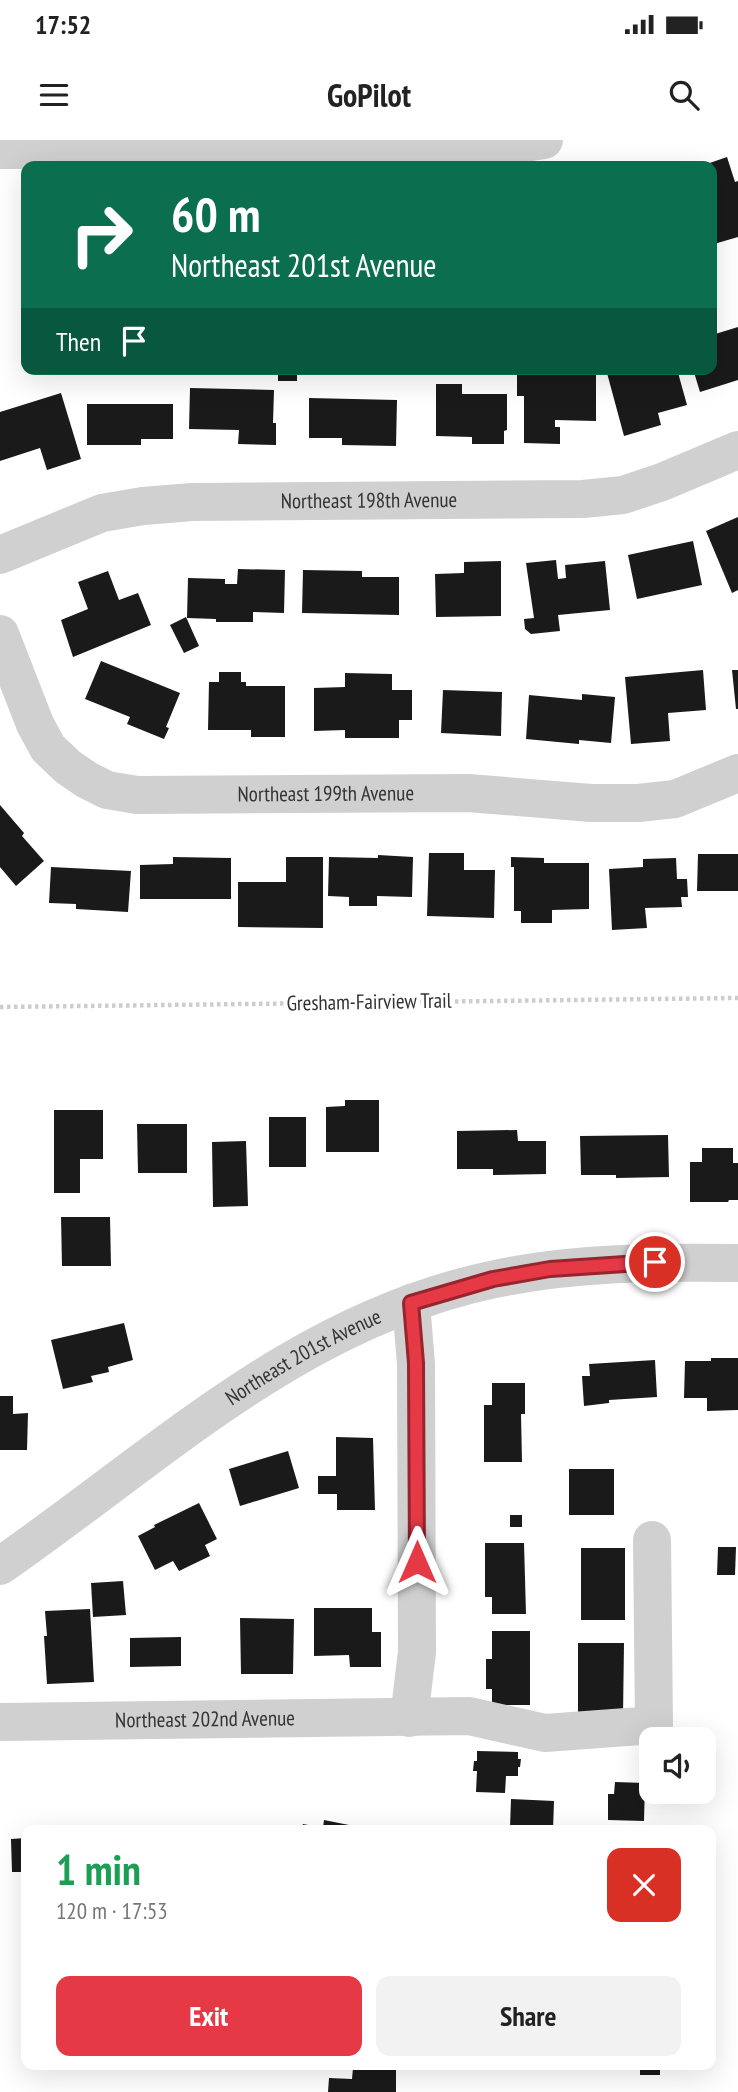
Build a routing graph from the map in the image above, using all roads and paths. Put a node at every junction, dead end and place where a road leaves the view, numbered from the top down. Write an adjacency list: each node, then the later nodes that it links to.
1 (544, 140): 2 (street)
2 (0, 150)
3 (738, 450): 4 (street, Northeast 198th Avenue)
4 (0, 555)
5 (0, 634): 6 (street, Northeast 199th Avenue)
6 (738, 772)
7 (738, 998): 8 (path, Gresham-Fairview Trail)
8 (0, 1007)
9 (738, 1262): 10 (street, Northeast 201st Avenue)
10 (411, 1303): 12 (street, Northeast 201st Avenue); 13 (street)
11 (652, 1541): 13 (street, Northeast 202nd Avenue)
12 (0, 1566)
13 (409, 1718): 14 (street, Northeast 202nd Avenue)
14 (0, 1722)

